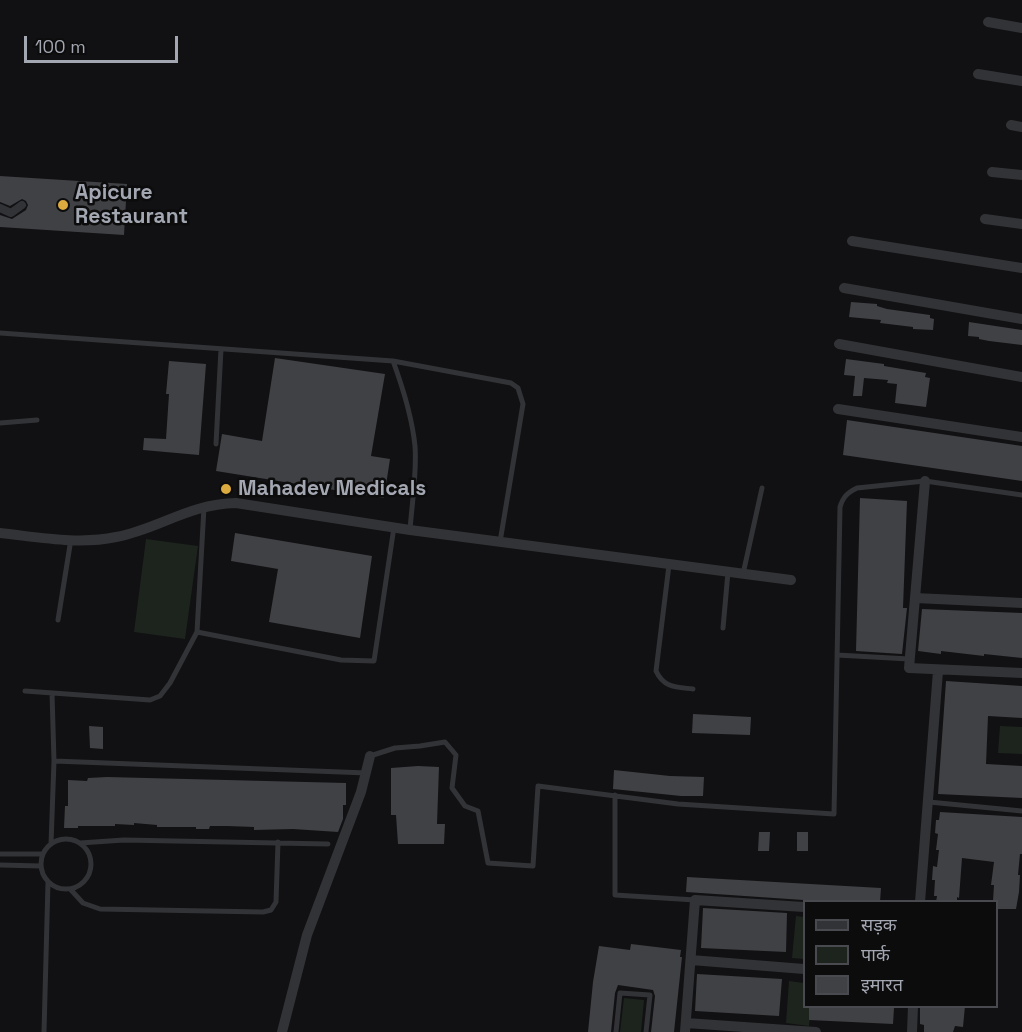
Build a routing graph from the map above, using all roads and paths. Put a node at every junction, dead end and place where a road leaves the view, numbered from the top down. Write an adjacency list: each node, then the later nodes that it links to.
1 (988, 22): 2 (street)
2 (1022, 28)
3 (978, 74): 4 (street)
4 (1022, 81)
5 (992, 171): 6 (street)
6 (1022, 176)
7 (22, 205): 8 (street)
8 (0, 208)
9 (985, 219): 10 (street)
10 (1022, 224)
11 (852, 241): 12 (street)
12 (1022, 268)
13 (844, 288): 14 (street)
14 (1022, 319)
15 (0, 333): 17 (lane)
16 (839, 344): 19 (street)
17 (221, 349): 18 (lane); 24 (lane)
18 (393, 361): 30 (lane); 33 (lane)
19 (1022, 377)
20 (838, 409): 23 (street)
21 (38, 420): 22 (lane)
22 (0, 423)
23 (1022, 437)
24 (216, 444)
25 (926, 481): 27 (lane); 38 (street); 43 (lane)
26 (762, 488): 36 (lane)
27 (1022, 495)
28 (204, 506): 29 (street); 32 (street); 42 (lane)
29 (394, 527): 30 (street); 42 (lane)
30 (410, 530): 33 (street)
31 (0, 533): 32 (street)
32 (71, 540): 40 (lane)
33 (500, 542): 34 (street)
34 (669, 565): 35 (street); 47 (lane)
35 (728, 572): 36 (street); 41 (lane)
36 (742, 574): 37 (street)
37 (791, 580)
38 (915, 598): 39 (street); 44 (street)
39 (1022, 603)
40 (58, 620)
41 (723, 628)
42 (198, 632): 49 (lane)
43 (837, 655): 44 (lane); 53 (lane)
44 (909, 659): 45 (street)
45 (938, 671): 46 (street); 54 (street)
46 (1022, 674)
47 (693, 689)
48 (25, 691): 49 (lane)
49 (52, 693): 51 (lane)
50 (370, 756): 52 (street); 53 (lane)
51 (54, 761): 52 (lane); 58 (lane)
52 (367, 772): 74 (street)
53 (615, 795): 66 (lane)
54 (929, 802): 55 (lane); 67 (street)
55 (1022, 811)
56 (278, 842): 57 (lane); 59 (lane); 65 (lane)
57 (80, 843): 58 (lane); 65 (lane)
58 (51, 844): 61 (lane)
59 (328, 844)
60 (0, 854): 61 (lane)
61 (43, 854): 63 (lane)
62 (0, 865): 63 (lane)
63 (41, 866): 64 (lane)
64 (48, 882): 65 (lane); 73 (lane)
65 (70, 890)
66 (695, 900): 68 (street); 69 (street)
67 (920, 900)
68 (803, 907)
69 (691, 960): 70 (street); 72 (street)
70 (803, 969)
71 (913, 1008): 78 (street)
72 (686, 1028): 77 (street)
73 (44, 1032)
74 (282, 1032)
75 (616, 1032): 76 (lane)
76 (646, 1032)
77 (816, 1032)
78 (912, 1032)

